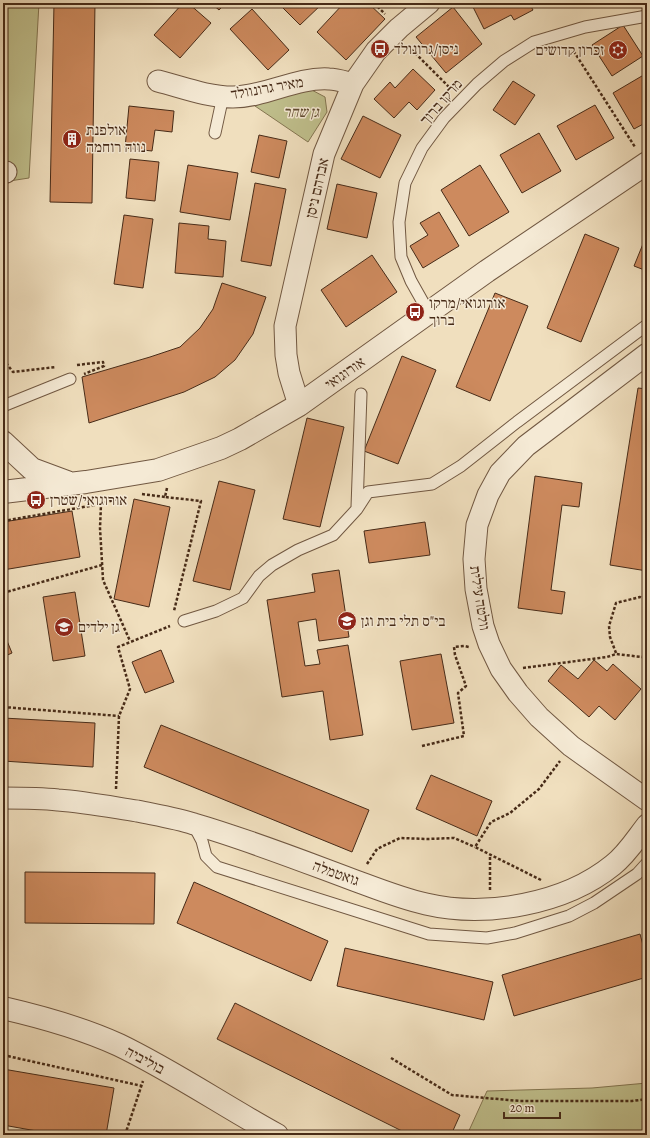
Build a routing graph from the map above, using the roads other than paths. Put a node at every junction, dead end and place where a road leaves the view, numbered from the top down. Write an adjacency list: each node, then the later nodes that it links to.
1 (429, 3): 4 (street, אברהם ניסן)
2 (647, 16): 8 (lane, מרקו ברוך)
3 (158, 81): 5 (street, מאיר גרונוולד)
4 (353, 84): 5 (street, מאיר גרונוולד); 13 (street, אברהם ניסן)
5 (223, 96): 6 (lane)
6 (215, 133)
7 (646, 163): 8 (street, אורוגואי)
8 (429, 313): 13 (street, אורוגואי)
9 (647, 325): 18 (lane)
10 (647, 354): 21 (street, וולטה עילית)
11 (70, 379): 14 (lane)
12 (361, 394): 18 (lane)
13 (299, 405): 16 (street, אורוגואי)
14 (3, 406)
15 (3, 442): 16 (street)
16 (72, 484): 17 (street, אורוגואי)
17 (3, 492)
18 (357, 508): 19 (lane)
19 (184, 621)
20 (3, 798): 22 (street, גואטמלה)
21 (647, 800)
22 (193, 823): 23 (street, גואטמלה); 24 (lane)
23 (647, 826)
24 (647, 863)
25 (3, 1008): 26 (street, בוליביה)
26 (277, 1135)

